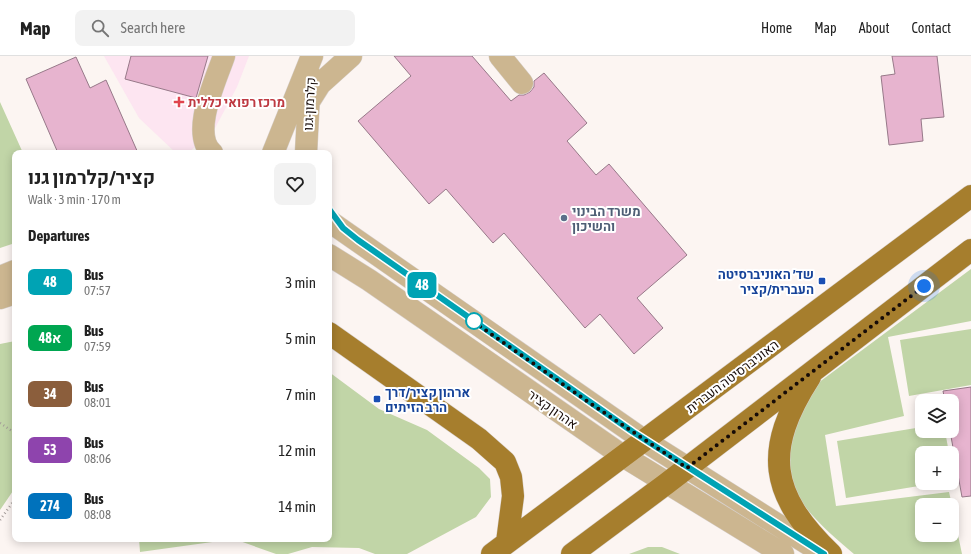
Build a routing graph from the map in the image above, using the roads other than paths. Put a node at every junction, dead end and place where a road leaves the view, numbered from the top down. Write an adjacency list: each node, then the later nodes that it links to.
1 (224, 56): 7 (street)
2 (312, 56): 6 (street, קלרמון-גנו); 8 (street, קלרמון-גנו)
3 (351, 56): 6 (street)
4 (500, 56): 5 (street)
5 (522, 83)
6 (308, 104): 9 (street, קלרמון-גנו)
7 (210, 150)
8 (274, 150)
9 (307, 150)
10 (971, 196): 22 (main road, האוניברסיטה העברית)
11 (332, 214): 13 (street)
12 (332, 223): 13 (street, אהרון קציר)
13 (358, 240): 22 (street, אהרון קציר)
14 (971, 250): 21 (main road)
15 (332, 258): 23 (street, אהרון קציר)
16 (12, 272): 17 (street)
17 (0, 277)
18 (12, 294): 19 (street)
19 (0, 298)
20 (332, 335): 26 (main road)
21 (818, 366): 24 (main road); 30 (main road)
22 (645, 440): 23 (main road, האוניברסיטה העברית); 24 (street, אהרון קציר)
23 (623, 456): 25 (street, אהרון קציר); 26 (main road, האוניברסיטה העברית)
24 (687, 468): 25 (main road); 29 (street, אהרון קציר)
25 (666, 484): 27 (main road); 28 (street, אהרון קציר)
26 (500, 548)
27 (572, 554)
28 (783, 554)
29 (824, 554)
30 (831, 554)

